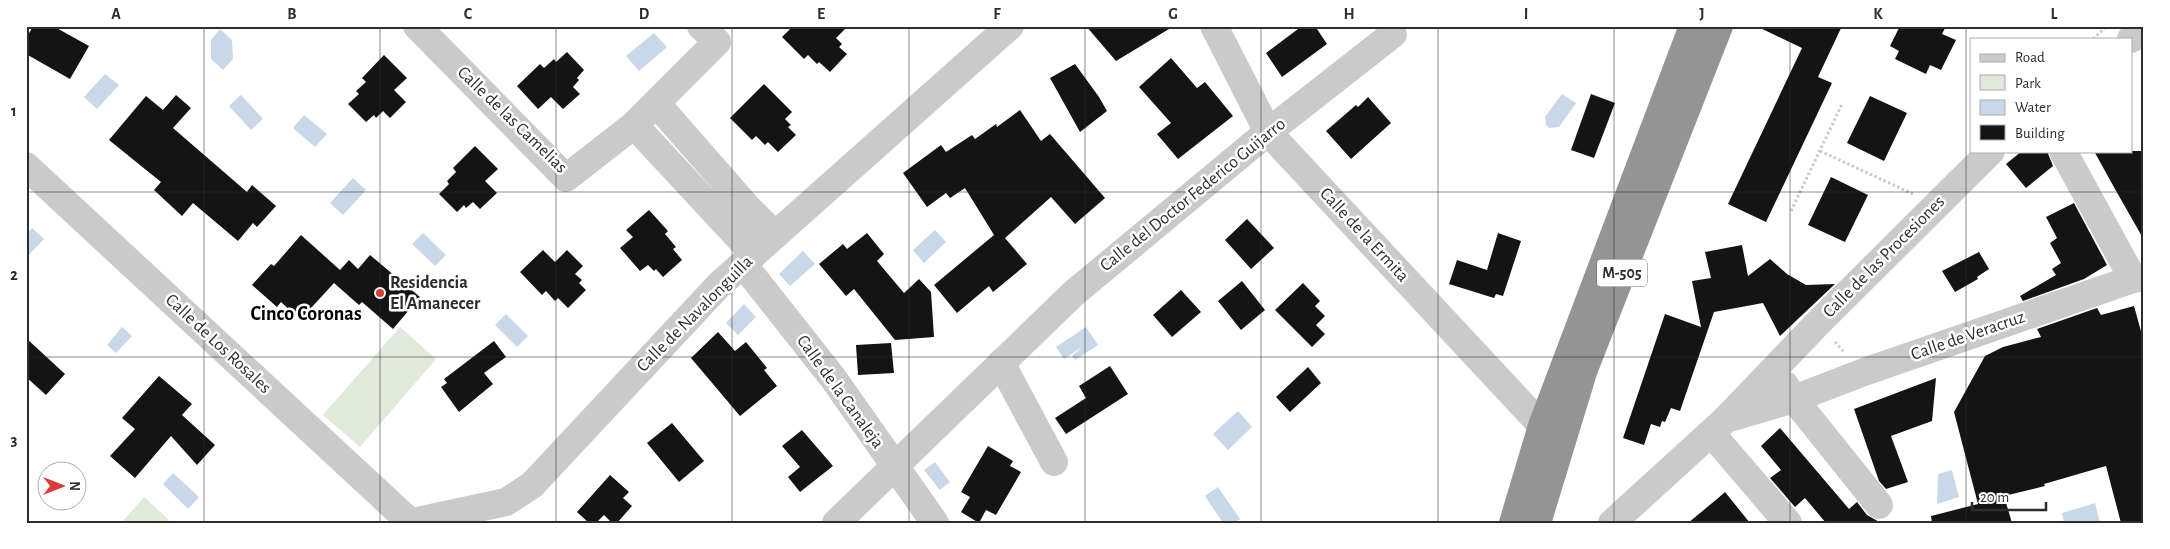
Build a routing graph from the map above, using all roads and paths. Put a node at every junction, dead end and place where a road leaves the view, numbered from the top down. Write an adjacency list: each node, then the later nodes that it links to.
1 (417, 26): 14 (street, Calle de las Camelias)
2 (701, 26): 12 (street, Calle de las Camelias)
3 (1010, 26): 22 (street, Calle de Navalonguilla)
4 (1214, 26): 15 (street, Calle de la Ermita)
5 (1694, 26): 30 (highway, M-505)
6 (1718, 26): 39 (highway, M-505)
7 (2104, 26): 10 (path)
8 (2144, 30): 11 (street)
9 (1393, 34): 15 (street, Calle del Doctor Federico Guijarro)
10 (2094, 38)
11 (2132, 38)
12 (656, 103): 14 (street, Calle de las Camelias); 22 (street)
13 (1842, 104): 16 (path)
14 (634, 125): 23 (street)
15 (1268, 132): 26 (street, Calle del Doctor Federico Guijarro); 30 (street, Calle de la Ermita)
16 (1820, 151): 20 (path); 21 (path)
17 (1990, 152): 20 (street, Calle de las Procesiones)
18 (2064, 152): 24 (street)
19 (26, 166): 35 (street, Calle de Los Rosales)
20 (1932, 210): 25 (street, Calle de las Procesiones)
21 (1792, 211)
22 (775, 235): 23 (street, Calle de Navalonguilla)
23 (748, 259): 33 (street, Calle de la Canaleja); 35 (street, Calle de Navalonguilla)
24 (2138, 278): 28 (street, Calle de Veracruz)
25 (1817, 324): 27 (street, Calle de las Procesiones); 28 (path)
26 (1001, 363): 32 (street); 33 (street, Calle del Doctor Federico Guijarro)
27 (1779, 364): 29 (street); 31 (street, Calle de Veracruz)
28 (1864, 372): 29 (street, Calle de Veracruz)
29 (1794, 399): 31 (street, Calle de Veracruz); 34 (street)
30 (1542, 426): 38 (highway, M-505)
31 (1718, 426): 40 (street, Calle de Veracruz); 41 (street)
32 (1054, 462)
33 (894, 466): 36 (street, Calle del Doctor Federico Guijarro); 37 (street, Calle de la Canaleja)
34 (1879, 505)
35 (409, 522)
36 (836, 523)
37 (935, 523)
38 (1513, 523)
39 (1537, 523)
40 (1612, 523)
41 (1788, 523)

